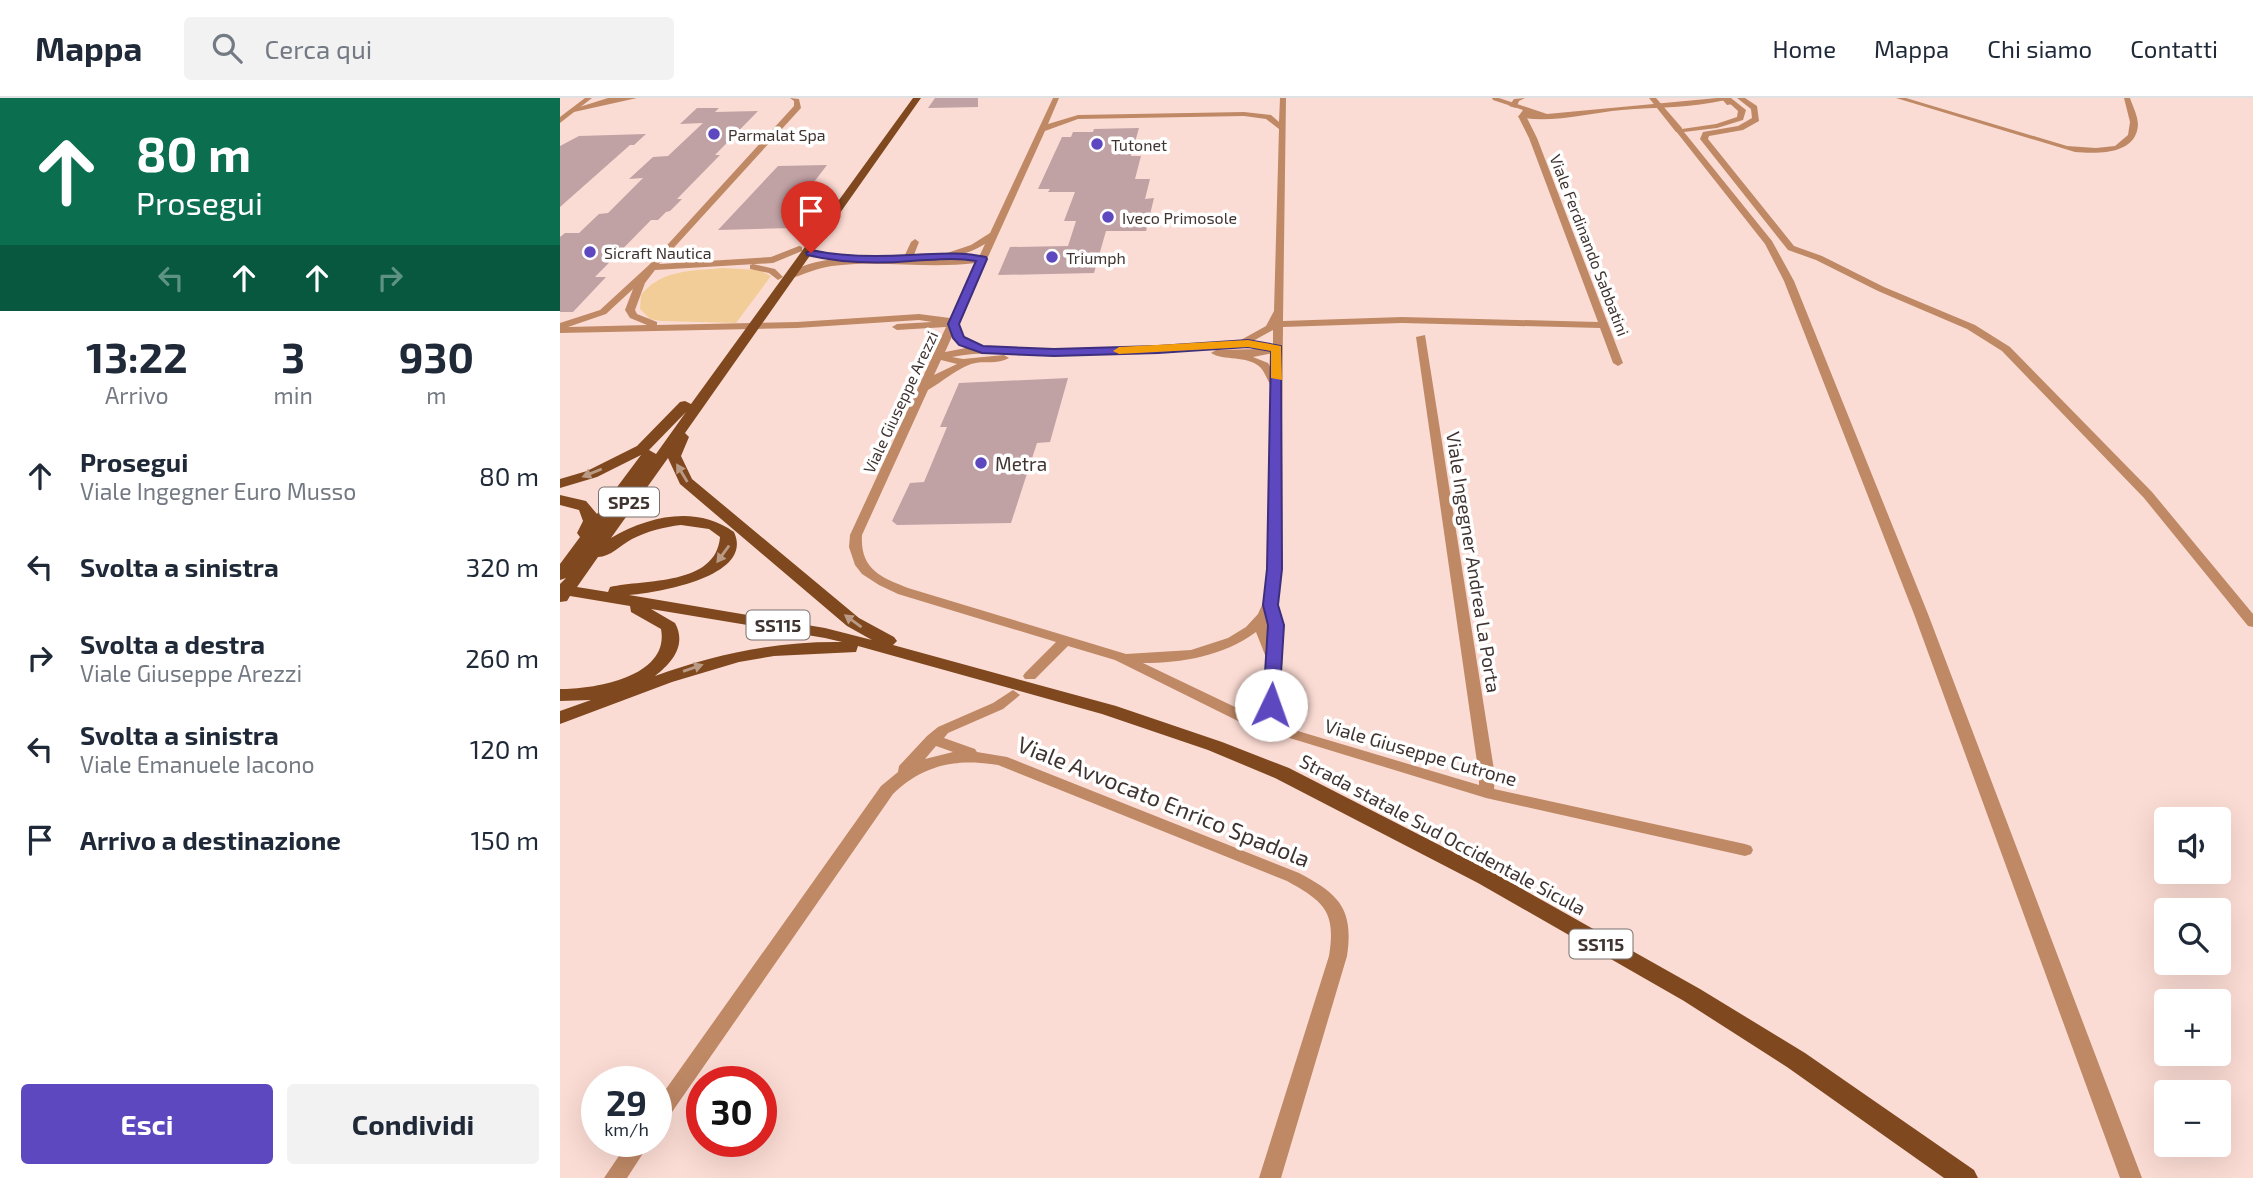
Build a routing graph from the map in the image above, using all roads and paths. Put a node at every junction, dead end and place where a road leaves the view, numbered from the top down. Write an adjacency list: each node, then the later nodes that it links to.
1 (591, 98): 10 (street); 17 (street)
2 (634, 98): 10 (street)
3 (793, 98): 32 (street)
4 (908, 98): 28 (main road)
5 (917, 98): 28 (main road)
6 (1522, 98): 16 (street)
7 (1652, 98): 26 (street)
8 (1899, 98): 9 (street)
9 (2127, 98)
10 (617, 99): 17 (street)
11 (1495, 99): 16 (street); 21 (street)
12 (1727, 100): 13 (street); 22 (street)
13 (1739, 102): 26 (street); 75 (street)
14 (1060, 103): 19 (street); 20 (street, Viale Giuseppe Arezzi)
15 (1277, 104): 18 (street); 18 (street); 24 (street)
16 (1513, 106): 22 (street)
17 (574, 110): 23 (street)
18 (1255, 112): 19 (street); 24 (street)
19 (1079, 114): 20 (street); 25 (street)
20 (1048, 115): 25 (street, Viale Giuseppe Arezzi)
21 (1521, 115): 22 (street); 27 (street, Viale Ferdinando Sabbatini)
22 (1539, 115): 27 (street)
23 (560, 121)
24 (1282, 128): 41 (street)
25 (1041, 130): 29 (street, Viale Giuseppe Arezzi)
26 (1679, 130): 99 (street)
27 (1533, 138): 49 (street, Viale Ferdinando Sabbatini)
28 (871, 156): 31 (main road, SP25)
29 (993, 234): 33 (street); 34 (street, Viale Giuseppe Arezzi)
30 (915, 242): 35 (street)
31 (804, 250): 35 (street); 36 (street); 38 (main road, SP25)
32 (660, 256): 36 (street); 37 (street)
33 (944, 259): 34 (street); 35 (street); 39 (street)
34 (982, 259): 39 (street, Viale Giuseppe Arezzi)
35 (907, 260): 38 (street)
36 (678, 266): 37 (street); 38 (street); 40 (street)
37 (651, 267): 40 (street); 44 (street)
38 (784, 277): 64 (main road, SP25)
39 (970, 288): 42 (street, Viale Giuseppe Arezzi)
40 (635, 293): 43 (street)
41 (1279, 305): 47 (street); 55 (street)
42 (961, 306): 45 (street); 46 (street, Viale Giuseppe Arezzi)
43 (630, 310): 51 (street); 53 (street)
44 (603, 312): 52 (street); 53 (street)
45 (919, 317): 46 (street); 48 (street)
46 (954, 323): 50 (street); 57 (street); 58 (street, Viale Giuseppe Arezzi)
47 (1278, 324): 49 (street); 56 (street)
48 (797, 325): 50 (street); 51 (street)
49 (1603, 325): 61 (street, Viale Ferdinando Sabbatini)
50 (841, 326): 58 (street)
51 (680, 327): 53 (street)
52 (560, 328): 53 (street)
53 (601, 329)
54 (1421, 337): 92 (street, Viale Ingegner Andrea La Porta)
55 (1237, 344): 56 (street); 57 (street)
56 (1277, 349): 59 (street); 63 (street)
57 (982, 350): 58 (street)
58 (941, 352): 60 (street); 62 (street, Viale Giuseppe Arezzi)
59 (1230, 354): 60 (street); 63 (street)
60 (971, 362): 62 (street)
61 (1618, 363)
62 (922, 390): 68 (street, Viale Giuseppe Arezzi)
63 (1278, 393): 73 (street)
64 (692, 405): 65 (main road, one-way to 65); 67 (main road, SP25); 69 (main road, SP25); 82 (main road, one-way to 64)
65 (560, 484)
66 (560, 500): 67 (main road)
67 (583, 542): 70 (main road, SP25)
68 (862, 568): 78 (street, Viale Giuseppe Cutrone)
69 (579, 572): 71 (main road, SP25); 71 (main road, one-way to 71)
70 (560, 575)
71 (565, 593): 72 (main road, Strada statale Sud Occidentale Sicula / SS115)
72 (618, 599): 82 (main road, Strada statale Sud Occidentale Sicula / SS115); 85 (main road)
73 (1271, 605): 74 (street); 76 (street)
74 (1259, 621): 76 (street); 77 (street); 80 (street)
75 (2253, 623)
76 (1276, 625): 80 (street)
77 (1234, 639): 79 (street); 80 (street)
78 (1065, 641): 81 (street, Viale Giuseppe Cutrone); 83 (street)
79 (1188, 656): 81 (street); 84 (street)
80 (1271, 656): 88 (street)
81 (1120, 657): 84 (street, Viale Giuseppe Cutrone)
82 (936, 662): 87 (main road, one-way to 82); 98 (main road, Strada statale Sud Occidentale Sicula / SS115)
83 (1030, 676)
84 (1168, 681): 88 (street, Viale Giuseppe Cutrone)
85 (560, 695)
86 (1013, 695): 89 (street)
87 (560, 718)
88 (1262, 725): 92 (street, Viale Giuseppe Cutrone)
89 (932, 739): 90 (street); 91 (street)
90 (978, 756): 91 (street, Viale Avvocato Enrico Spadola); 97 (street, Viale Avvocato Enrico Spadola)
91 (900, 776): 94 (street)
92 (1486, 793): 93 (street, Viale Giuseppe Cutrone)
93 (1745, 850)
94 (672, 1096)
95 (630, 1157): 96 (street)
96 (615, 1178)
97 (1270, 1178)
98 (1965, 1178)
99 (2131, 1178)

